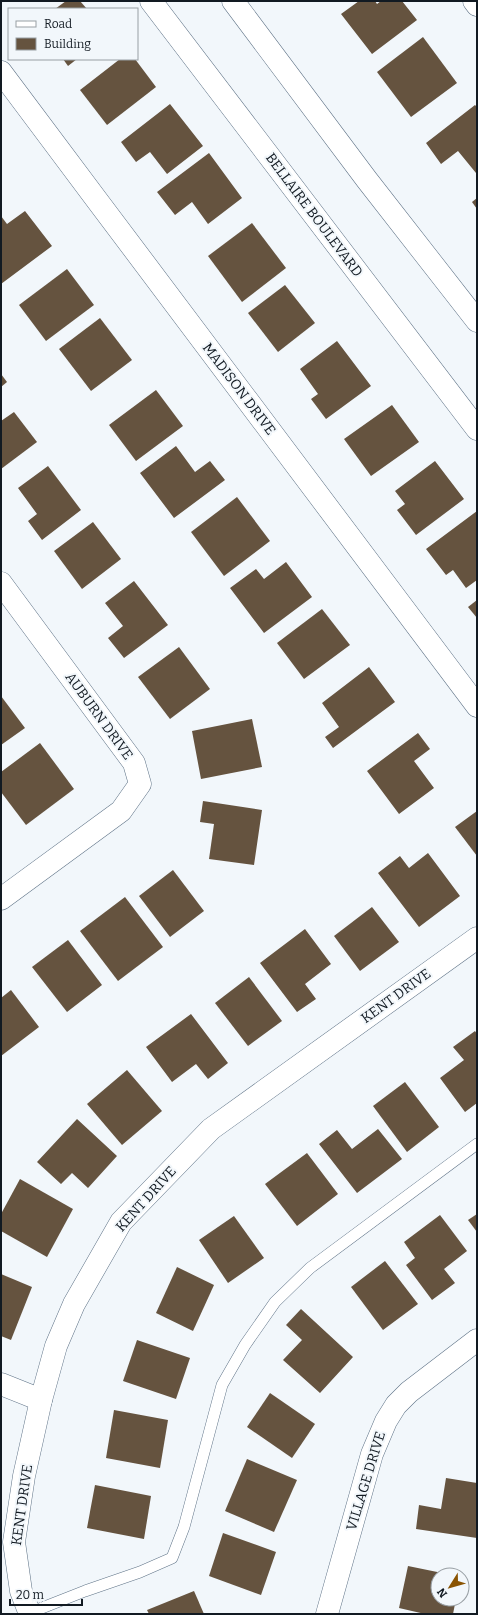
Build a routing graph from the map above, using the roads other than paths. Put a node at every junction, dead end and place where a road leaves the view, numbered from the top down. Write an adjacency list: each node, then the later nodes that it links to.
1 (151, 1): 7 (street, BELLAIRE BOULEVARD)
2 (233, 1): 6 (street)
3 (474, 1): 4 (street)
4 (477, 5)
5 (1, 72): 9 (street, MADISON DRIVE)
6 (477, 322)
7 (477, 429)
8 (1, 583): 10 (street, AUBURN DRIVE)
9 (477, 706)
10 (1, 899)
11 (477, 938): 15 (street, KENT DRIVE)
12 (477, 1144): 16 (lane)
13 (477, 1340): 17 (street, VILLAGE DRIVE)
14 (1, 1384): 15 (street)
15 (41, 1400): 16 (street, KENT DRIVE)
16 (29, 1614)
17 (327, 1614)

